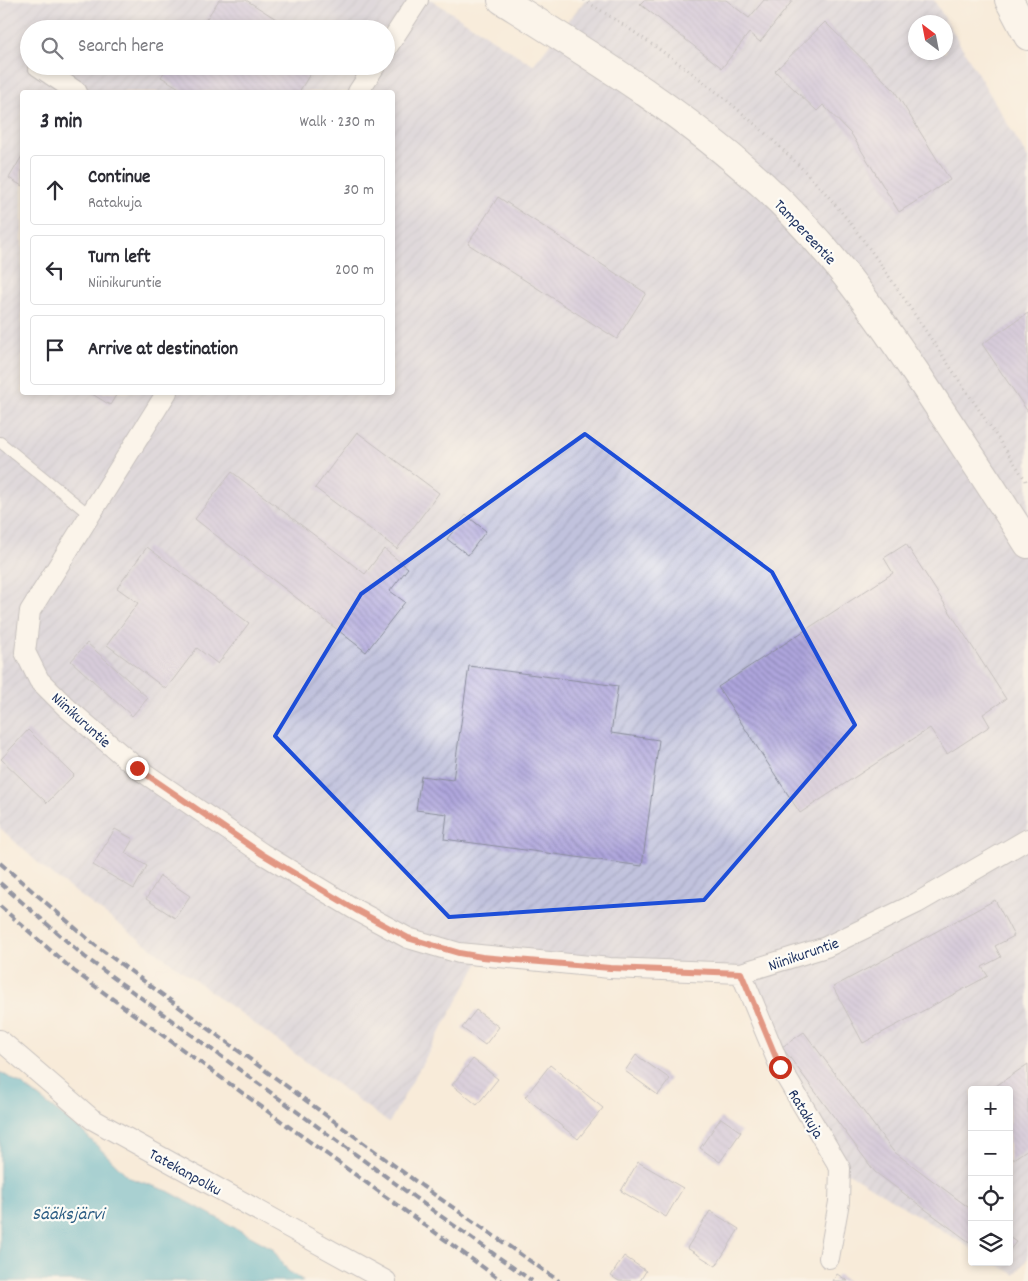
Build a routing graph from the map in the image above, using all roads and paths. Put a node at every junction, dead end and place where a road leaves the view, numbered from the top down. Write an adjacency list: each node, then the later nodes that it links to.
1 (418, 0): 4 (street)
2 (502, 0): 13 (main road, Tampereentie)
3 (1009, 0): 5 (main road)
4 (395, 35)
5 (1028, 36)
6 (52, 75): 8 (street)
7 (369, 75): 9 (street)
8 (74, 90)
9 (359, 90)
10 (165, 395): 12 (street, Niinikuruntie)
11 (0, 442): 12 (lane)
12 (90, 515): 15 (street, Niinikuruntie)
13 (1028, 544)
14 (1028, 839): 15 (street, Niinikuruntie)
15 (741, 973): 17 (street, Ratakuja)
16 (0, 1040): 18 (street, Tatekanpolku)
17 (829, 1258)
18 (386, 1281)

